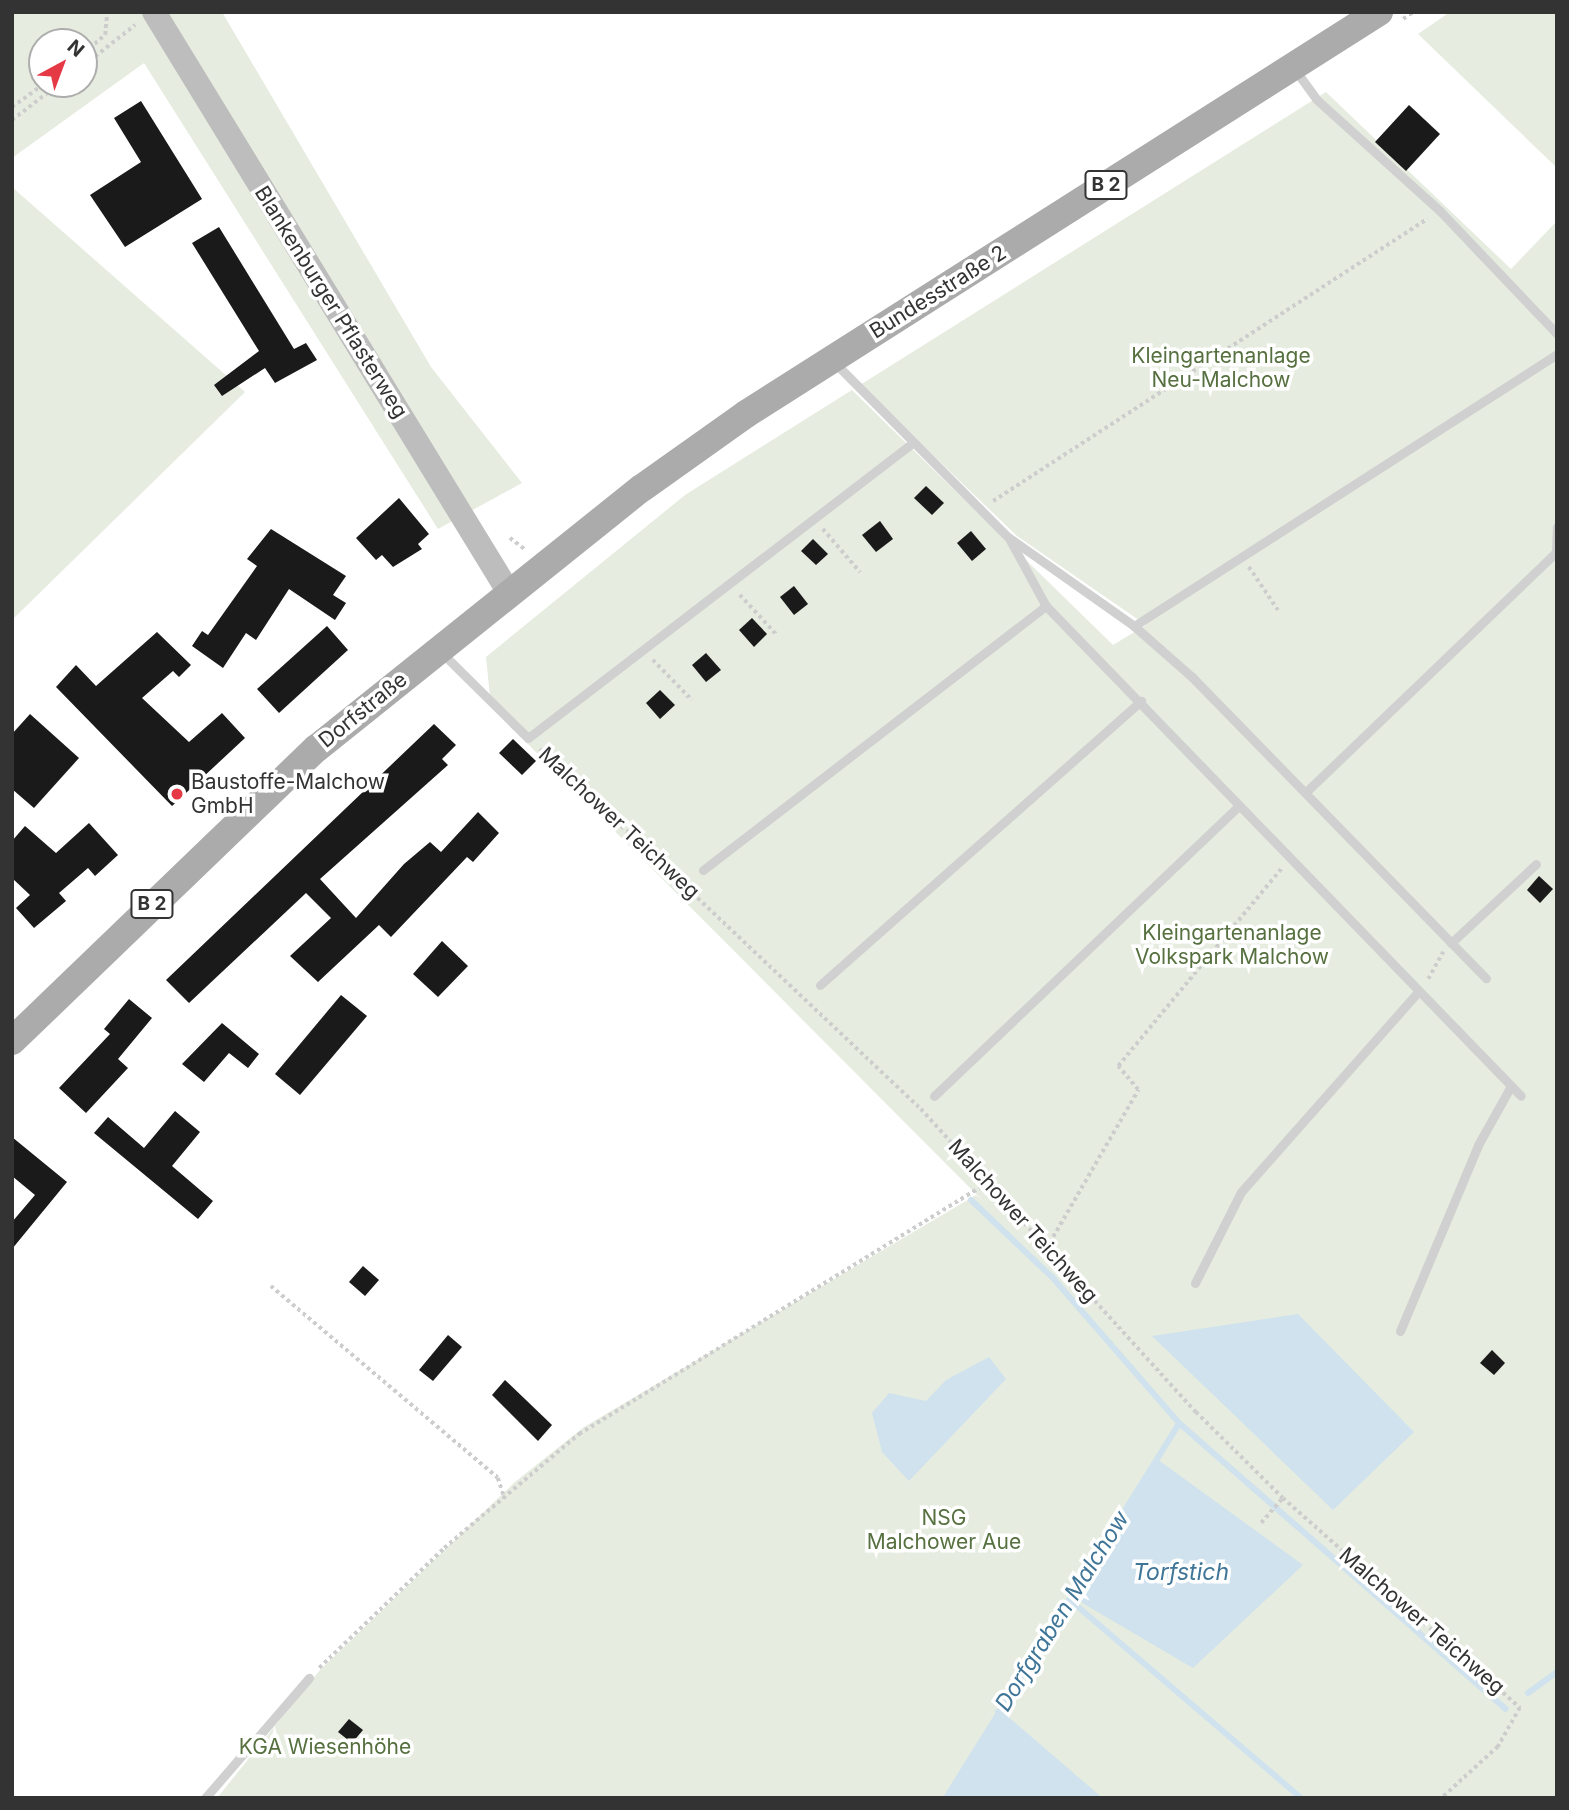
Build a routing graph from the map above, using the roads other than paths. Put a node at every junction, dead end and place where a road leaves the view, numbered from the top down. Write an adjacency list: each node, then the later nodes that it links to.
1 (1380, 12): 3 (main road, Bundesstraße 2 / B 2)
2 (149, 15): 10 (main road, Blankenburger Pflasterweg)
3 (1293, 66): 4 (lane); 6 (main road, Bundesstraße 2 / B 2)
4 (1557, 334)
5 (1557, 354): 12 (lane)
6 (832, 359): 7 (lane); 10 (main road, Bundesstraße 2 / B 2)
7 (913, 443): 9 (lane); 13 (lane, Malchower Teichweg)
8 (1557, 527): 15 (lane)
9 (1009, 537): 11 (lane); 12 (lane)
10 (508, 591): 13 (main road, Dorfstraße / B 2)
11 (1046, 606): 14 (lane); 18 (lane)
12 (1134, 626): 15 (lane)
13 (437, 649): 23 (main road, Dorfstraße / B 2)
14 (1142, 701): 16 (lane); 21 (lane)
15 (1307, 791): 19 (lane)
16 (1239, 806): 22 (lane); 25 (lane)
17 (1536, 864): 19 (lane)
18 (702, 870)
19 (1451, 943): 20 (lane)
20 (1486, 978)
21 (820, 985)
22 (1418, 992): 24 (lane); 27 (lane)
23 (12, 1041)
24 (1511, 1086): 26 (lane); 28 (lane)
25 (934, 1096)
26 (1521, 1096)
27 (1195, 1283)
28 (1400, 1331)
29 (309, 1678): 30 (lane)
30 (205, 1798)

